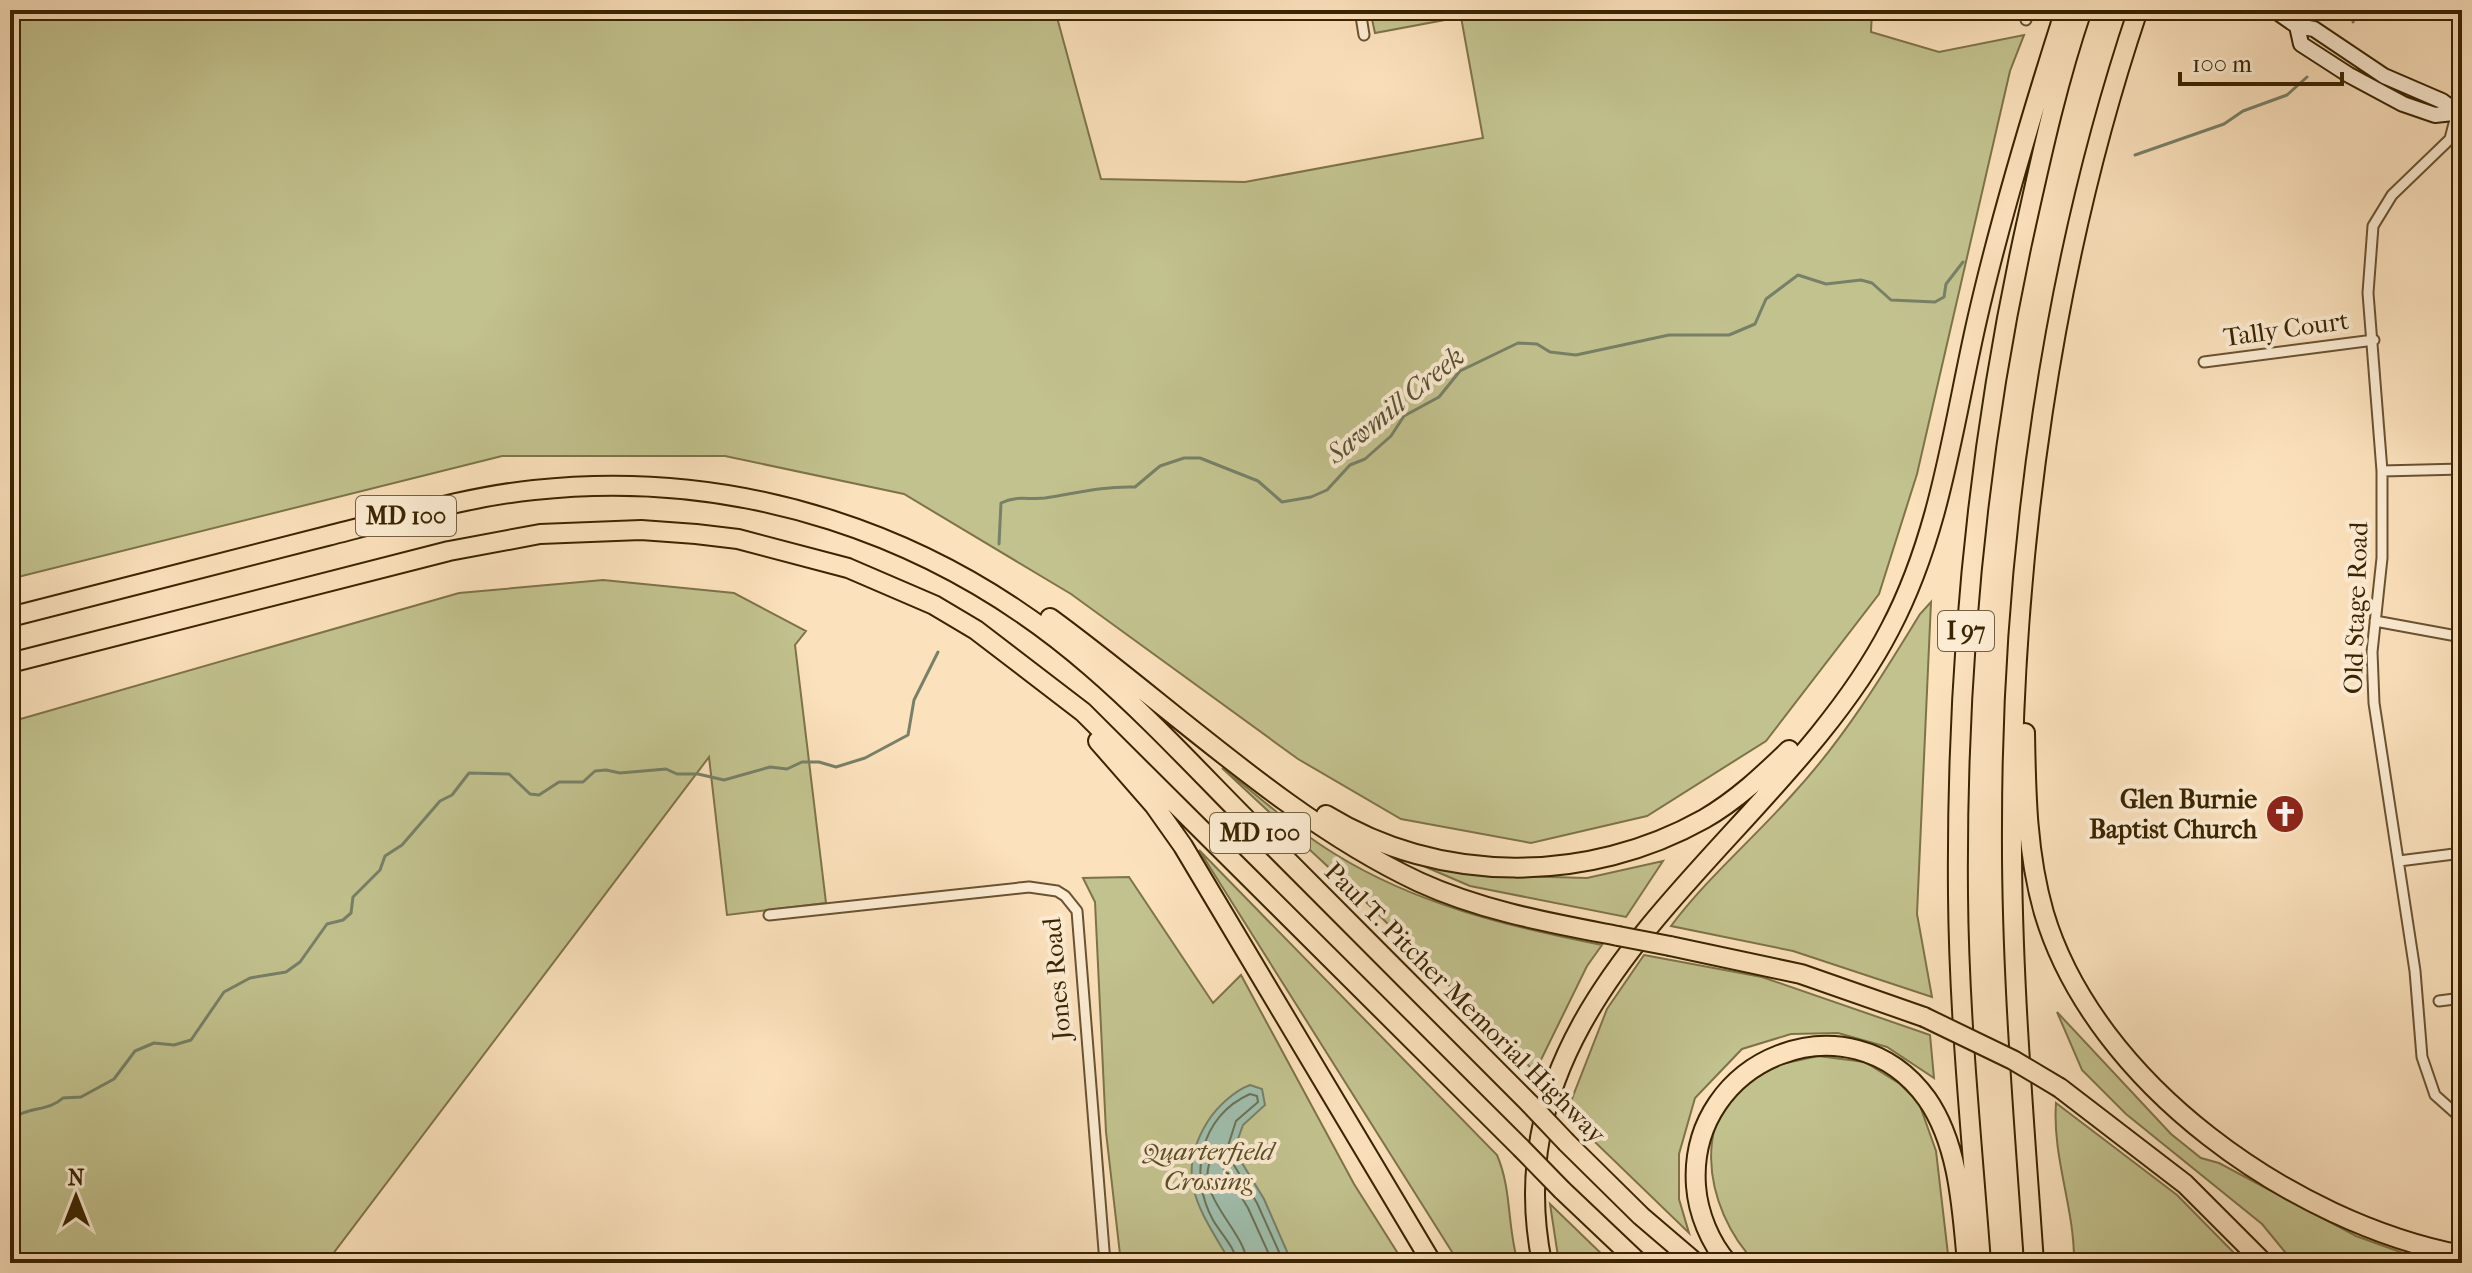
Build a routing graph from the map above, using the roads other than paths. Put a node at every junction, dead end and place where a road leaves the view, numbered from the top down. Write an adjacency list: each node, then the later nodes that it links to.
1 (1360, 10): 6 (street)
2 (2065, 10): 18 (highway)
3 (2082, 10): 35 (highway, I 97)
4 (2138, 10): 13 (highway, I 97)
5 (2274, 10): 7 (street)
6 (1364, 35)
7 (2460, 112): 8 (street, Old Stage Road)
8 (2374, 340): 9 (street, Tally Court); 11 (street, Old Stage Road)
9 (2204, 362)
10 (2462, 469): 11 (street)
11 (2382, 471): 15 (street, Old Stage Road)
12 (912, 549): 14 (highway, Paul T. Pitcher Memorial Highway / MD 100); 20 (highway); 32 (highway, Paul T. Pitcher Memorial Highway / MD 100, bridge)
13 (2022, 603): 27 (highway); 36 (highway, I 97)
14 (10, 617)
15 (2375, 621): 16 (street); 22 (street, Old Stage Road)
16 (2462, 637)
17 (10, 663): 19 (highway, MD 100)
18 (1865, 674): 20 (highway); 30 (highway)
19 (1042, 682): 28 (highway); 31 (highway, MD 100, bridge)
20 (1238, 762): 37 (highway, bridge)
21 (2462, 853): 22 (street)
22 (2399, 861): 26 (street, Old Stage Road)
23 (769, 915): 29 (street, Jones Road)
24 (2462, 998): 25 (street)
25 (2439, 1001)
26 (2462, 1119)
27 (2462, 1255)
28 (1431, 1261)
29 (1105, 1263)
30 (1542, 1263)
31 (1639, 1263)
32 (1696, 1263)
33 (1728, 1263): 34 (highway)
34 (1967, 1263)
35 (1981, 1263)
36 (2034, 1263)
37 (2264, 1263)

